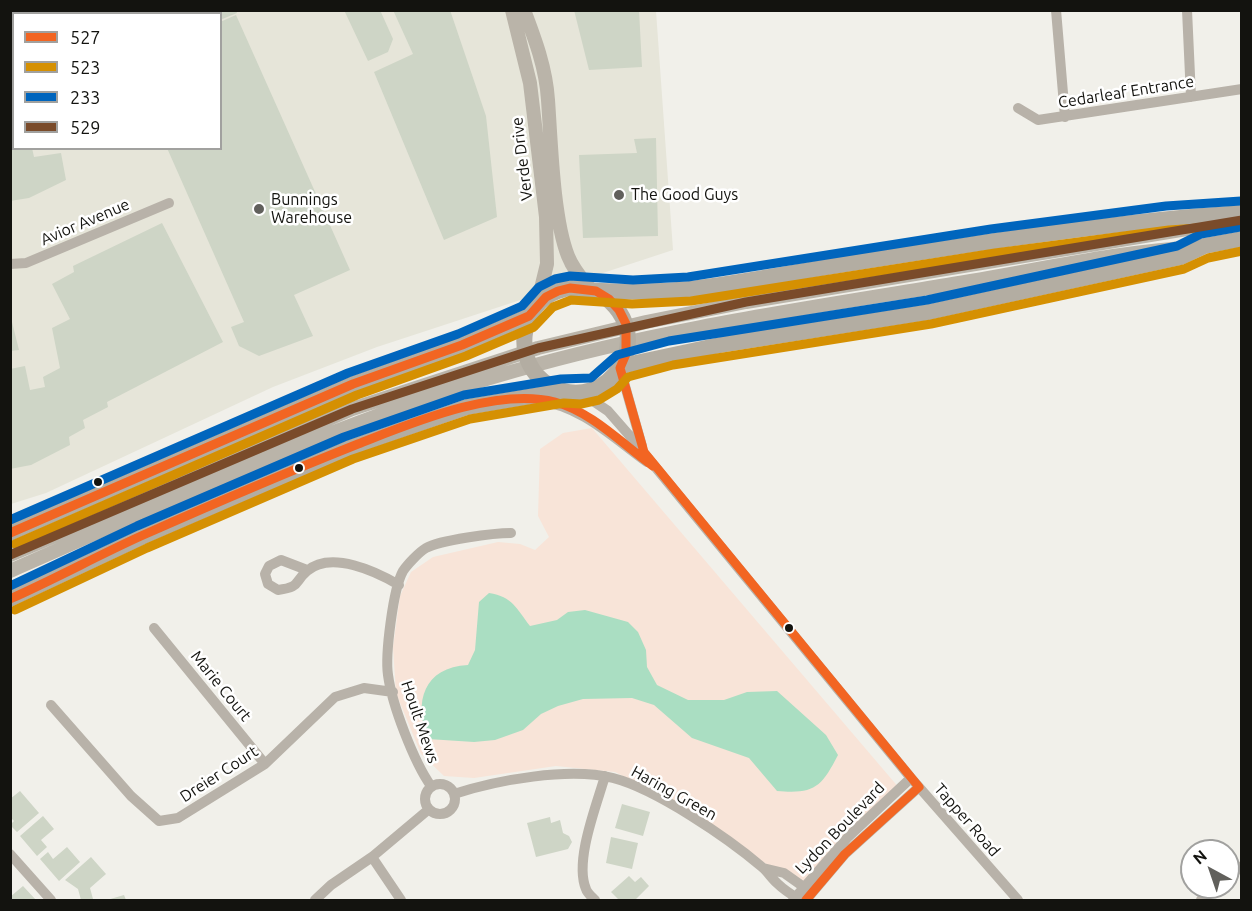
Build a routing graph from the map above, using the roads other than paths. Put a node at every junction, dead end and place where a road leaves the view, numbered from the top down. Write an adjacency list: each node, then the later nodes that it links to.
1 (512, 10): 16 (main road, Verde Drive)
2 (524, 10): 15 (main road, Verde Drive)
3 (1056, 10): 8 (street)
4 (1187, 10): 6 (street)
5 (1242, 89): 6 (street, Cedarleaf Entrance)
6 (1191, 97): 8 (street, Cedarleaf Entrance)
7 (1018, 108): 8 (street, Cedarleaf Entrance)
8 (1065, 117)
9 (169, 203): 14 (street, Avior Avenue)
10 (1242, 213): 15 (highway)
11 (1242, 220): 24 (main road)
12 (1242, 239): 13 (highway)
13 (1204, 246): 17 (highway); 26 (main road)
14 (10, 264)
15 (593, 291): 16 (highway); 17 (highway)
16 (533, 310): 18 (highway); 22 (highway)
17 (621, 367): 18 (highway); 20 (street, Tapper Road)
18 (572, 392): 19 (highway); 20 (street, Tapper Road)
19 (527, 398): 21 (street); 28 (highway)
20 (644, 452): 21 (street, Tapper Road)
21 (657, 469): 34 (street, Tapper Road)
22 (10, 533)
23 (511, 533): 27 (street, Hoult Mews)
24 (10, 555)
25 (308, 570): 27 (street)
26 (10, 571)
27 (399, 585): 30 (street, Hoult Mews)
28 (10, 599)
29 (154, 628): 32 (street, Marie Court)
30 (393, 692): 32 (street, Dreier Court); 35 (street, Hoult Mews)
31 (51, 705): 32 (street, Dreier Court)
32 (265, 764)
33 (605, 776): 37 (street, Haring Green); 42 (street, Haring Green); 46 (street)
34 (911, 778): 36 (street, Tapper Road); 39 (street, Lydon Boulevard)
35 (431, 786): 37 (street); 38 (street)
36 (919, 787): 39 (street, Lydon Boulevard); 47 (street, Tapper Road)
37 (454, 794): 38 (street)
38 (428, 810): 41 (street)
39 (852, 840): 42 (street, Lydon Boulevard)
40 (10, 854): 43 (street)
41 (372, 857): 44 (street); 45 (street)
42 (801, 896)
43 (51, 900)
44 (315, 900)
45 (401, 900)
46 (595, 900)
47 (1018, 900)

